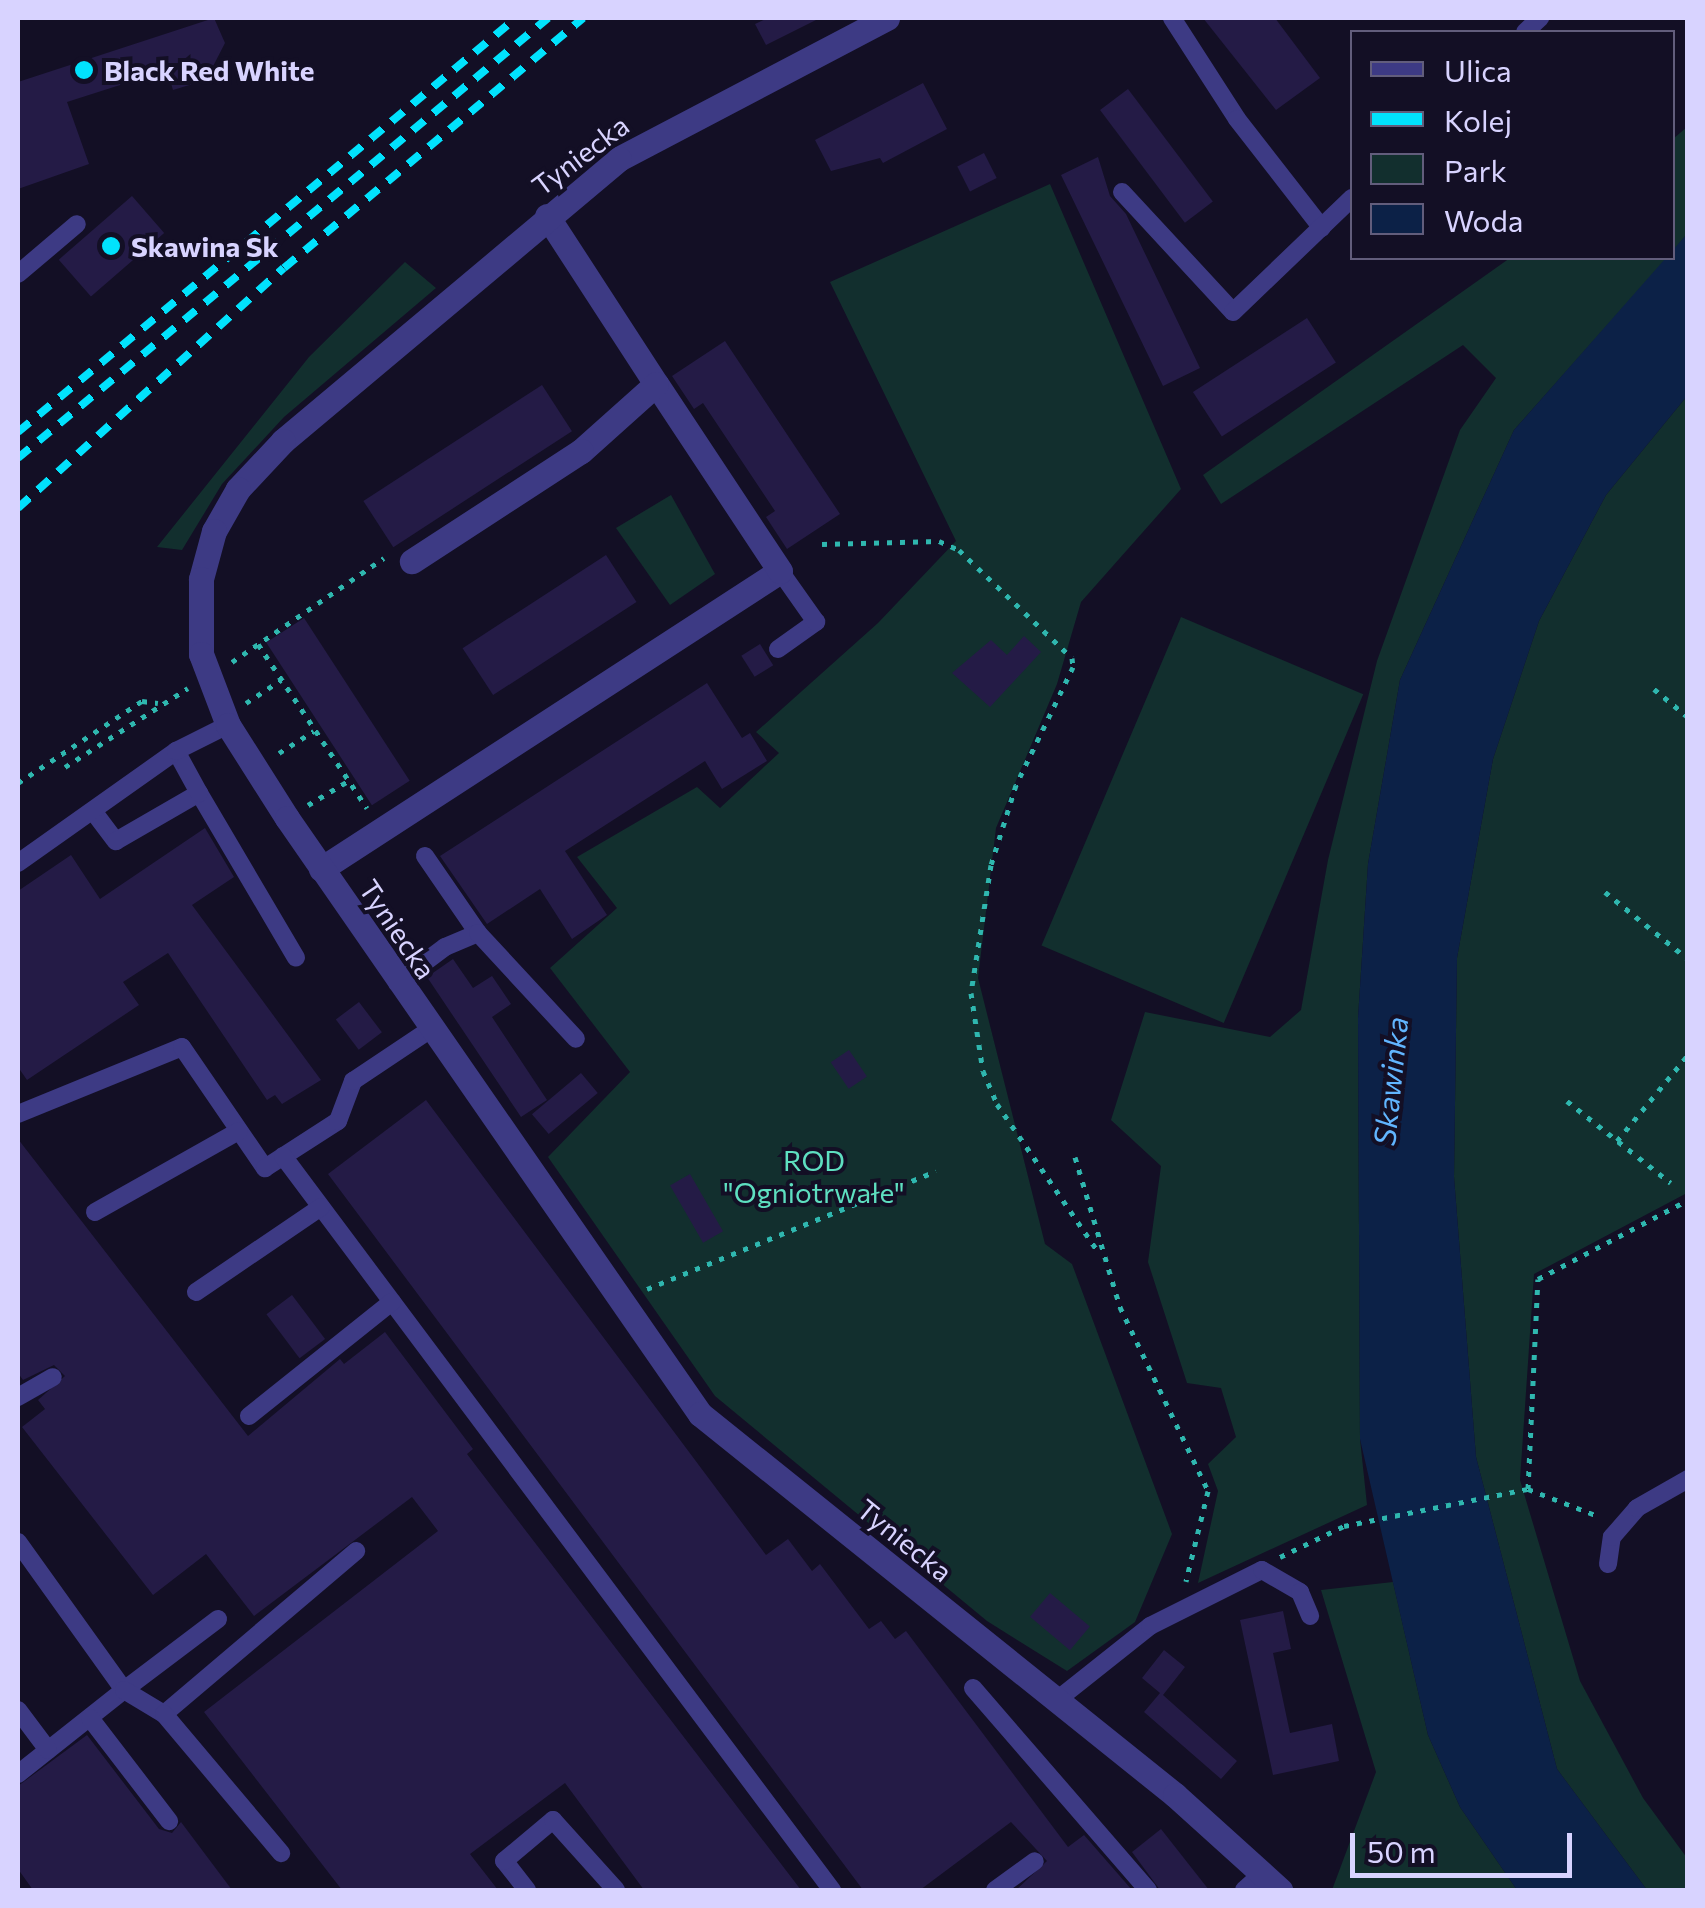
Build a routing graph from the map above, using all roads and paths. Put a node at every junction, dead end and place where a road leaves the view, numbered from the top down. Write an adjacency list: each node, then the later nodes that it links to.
1 (887, 18): 5 (street, Tyniecka)
2 (1172, 18): 7 (lane)
3 (1122, 192): 7 (lane)
4 (1350, 200): 7 (lane)
5 (547, 216): 9 (street); 15 (street, Tyniecka)
6 (77, 224): 8 (lane)
7 (1322, 228)
8 (18, 274)
9 (656, 384): 11 (street); 12 (street)
10 (822, 544): 52 (path)
11 (412, 561): 13 (path)
12 (780, 571): 14 (lane); 29 (street)
13 (258, 644): 15 (path); 16 (path)
14 (778, 649)
15 (206, 678): 19 (street, Tyniecka)
16 (281, 680): 19 (path); 20 (path)
17 (1654, 689): 18 (path)
18 (1688, 717)
19 (228, 725): 21 (lane); 23 (street, Tyniecka)
20 (314, 730): 23 (path); 25 (path)
21 (176, 751): 26 (lane); 27 (lane)
22 (65, 768): 24 (path)
23 (256, 768): 28 (street, Tyniecka)
24 (18, 780)
25 (348, 781): 28 (path); 29 (path)
26 (199, 793): 27 (lane); 35 (lane)
27 (92, 810): 31 (lane)
28 (287, 818): 32 (street, Tyniecka)
29 (381, 830): 32 (street)
30 (425, 856): 34 (lane)
31 (18, 864)
32 (320, 869): 37 (street, Tyniecka)
33 (1604, 892): 36 (path)
34 (478, 932): 37 (lane); 39 (lane)
35 (296, 958)
36 (1688, 959)
37 (397, 983): 38 (street, Tyniecka)
38 (431, 1029): 45 (lane); 71 (street, Tyniecka)
39 (576, 1039)
40 (1688, 1055): 44 (path)
41 (1567, 1100): 44 (path)
42 (18, 1114): 43 (lane)
43 (240, 1131): 45 (lane); 51 (lane)
44 (1617, 1141): 48 (path)
45 (283, 1156): 50 (lane)
46 (1075, 1157): 52 (path)
47 (936, 1171): 54 (path)
48 (1671, 1183)
49 (1688, 1200): 60 (path)
50 (321, 1207): 53 (lane); 55 (lane)
51 (95, 1212)
52 (1099, 1253): 66 (path)
53 (196, 1292)
54 (634, 1294)
55 (392, 1302): 58 (lane); 83 (lane)
56 (53, 1377): 57 (lane)
57 (18, 1397)
58 (249, 1416)
59 (1688, 1479): 61 (lane)
60 (1528, 1489): 61 (path); 65 (path)
61 (1612, 1537): 64 (lane)
62 (18, 1542): 70 (lane)
63 (356, 1551): 73 (lane)
64 (1608, 1564)
65 (1262, 1570): 66 (lane); 67 (lane)
66 (1176, 1612): 71 (lane)
67 (1310, 1616)
68 (218, 1619): 70 (lane)
69 (973, 1688): 85 (lane)
70 (124, 1690): 73 (lane); 74 (lane)
71 (1057, 1700): 80 (street, Tyniecka)
72 (18, 1710): 75 (lane)
73 (164, 1714): 78 (lane)
74 (90, 1718): 75 (lane); 77 (lane)
75 (48, 1750): 76 (lane)
76 (18, 1774)
77 (169, 1821)
78 (281, 1853)
79 (1035, 1861): 84 (lane)
80 (1262, 1885)
81 (527, 1890): 82 (lane)
82 (616, 1890)
83 (832, 1890)
84 (995, 1890)
85 (1148, 1890)

